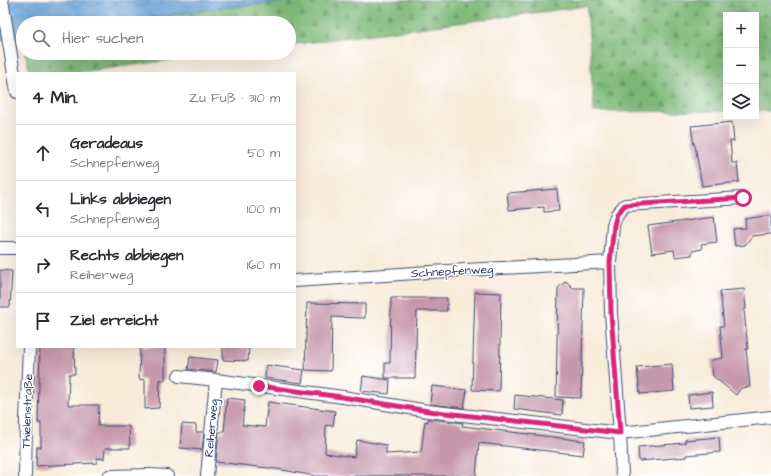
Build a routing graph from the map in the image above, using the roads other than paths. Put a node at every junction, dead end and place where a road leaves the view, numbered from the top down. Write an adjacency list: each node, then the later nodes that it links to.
1 (2, 0): 2 (street)
2 (16, 86)
3 (743, 198): 6 (street)
4 (0, 248): 5 (street)
5 (16, 248)
6 (610, 262): 7 (street, Schnepfenweg); 12 (street)
7 (296, 281)
8 (29, 348): 13 (street, Thielenstraße)
9 (179, 376): 10 (street)
10 (216, 380): 12 (street); 16 (street, Reiherweg)
11 (771, 417): 12 (street)
12 (620, 433): 17 (street)
13 (25, 476)
14 (110, 476): 15 (street)
15 (167, 476)
16 (207, 476)
17 (622, 476)

